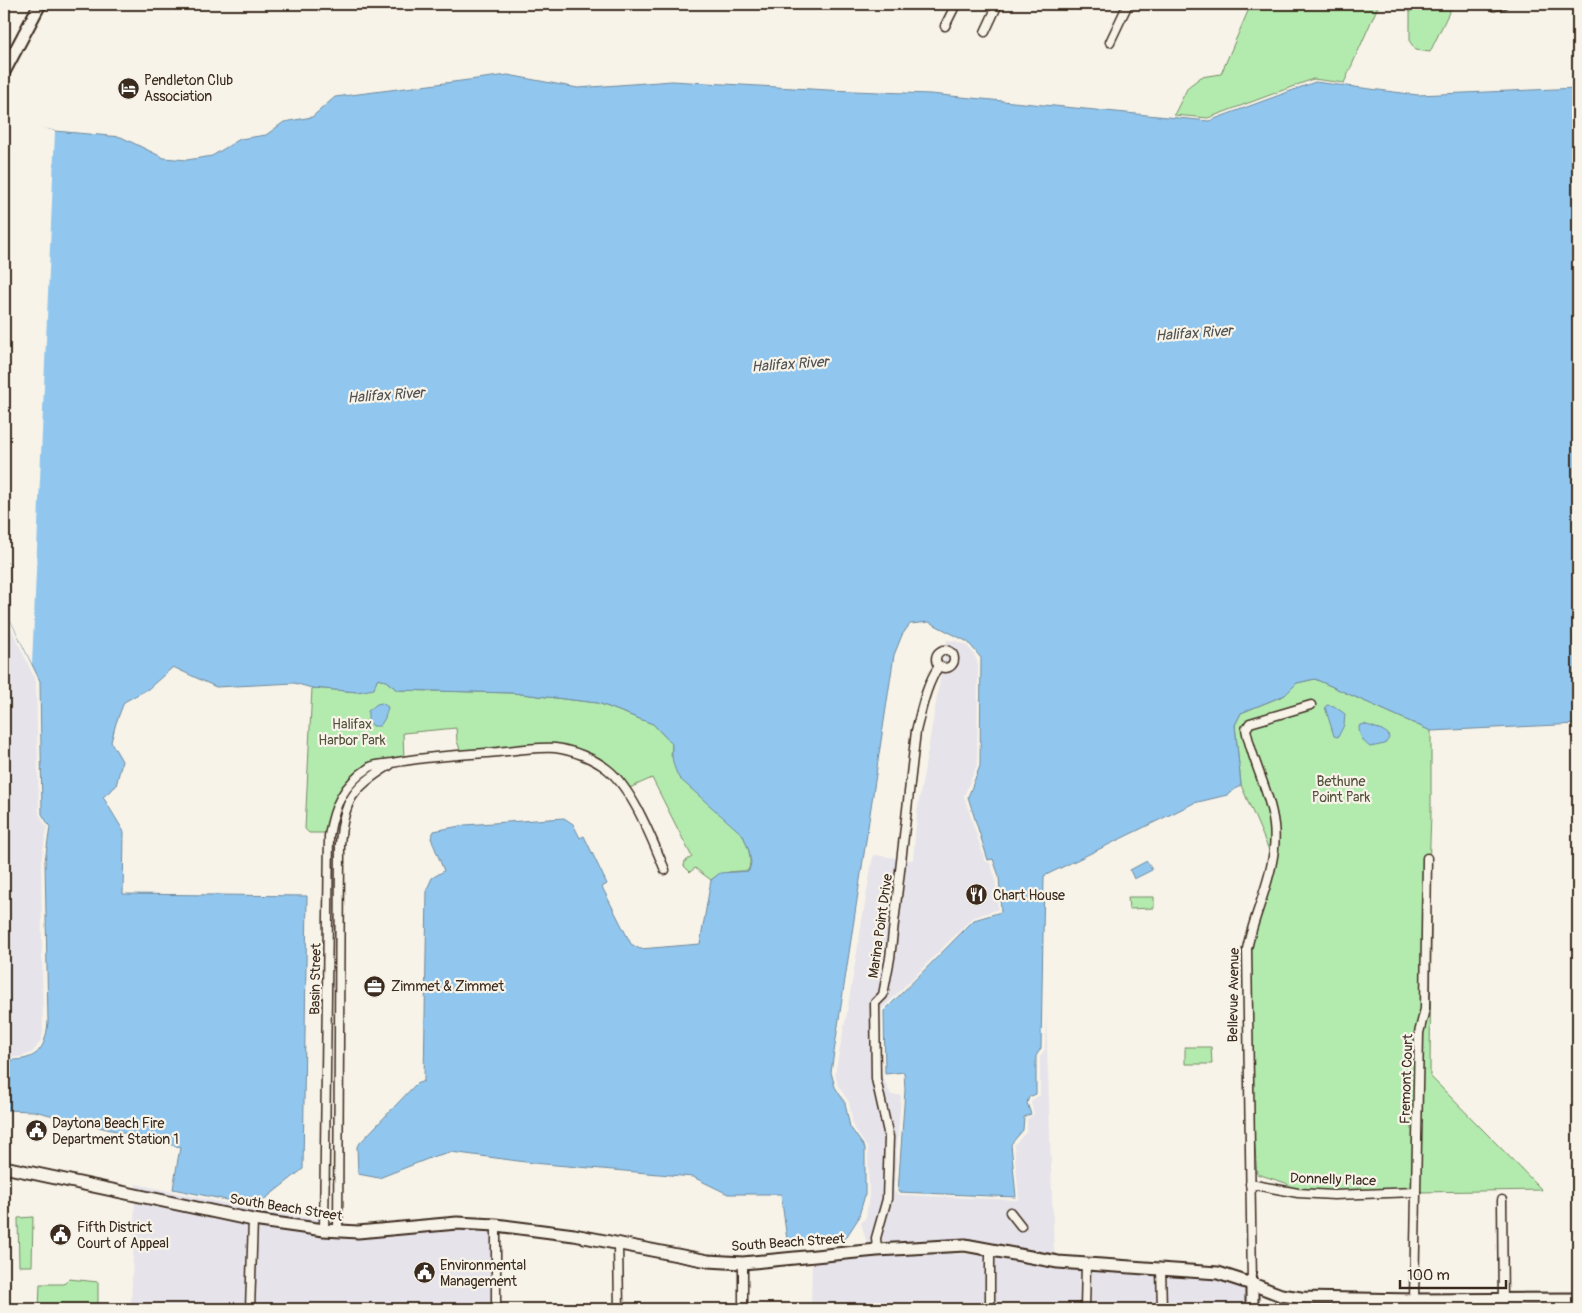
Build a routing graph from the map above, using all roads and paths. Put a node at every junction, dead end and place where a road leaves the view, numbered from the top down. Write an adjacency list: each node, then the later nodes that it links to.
1 (40, 4): 10 (street)
2 (956, 4): 7 (street)
3 (998, 4): 8 (street)
4 (1128, 4): 9 (street)
5 (1493, 4): 6 (street)
6 (1504, 4)
7 (945, 26)
8 (985, 32)
9 (1110, 42)
10 (4, 72)
11 (939, 666): 38 (street, Marina Point Drive)
12 (1311, 705): 27 (street, Bellevue Avenue)
13 (394, 762): 14 (street, Basin Street); 15 (street, Basin Street); 17 (street, Basin Street)
14 (329, 836): 15 (street); 18 (street, Basin Street)
15 (341, 836): 19 (street, Basin Street)
16 (1426, 858): 28 (street, Fremont Court)
17 (665, 870)
18 (328, 902): 19 (street); 20 (street, Basin Street)
19 (340, 902): 21 (street, Basin Street)
20 (327, 970): 21 (street); 22 (street, Basin Street)
21 (339, 970): 23 (street, Basin Street)
22 (327, 1014): 23 (street); 24 (street, Basin Street)
23 (339, 1014): 25 (street, Basin Street)
24 (326, 1108): 25 (street); 34 (street, Basin Street)
25 (338, 1108): 35 (street, Basin Street)
26 (4, 1167): 31 (street, South Beach Street)
27 (1250, 1184): 28 (street, Donnelly Place); 42 (street, Bellevue Avenue)
28 (1416, 1192): 44 (street, Fremont Court)
29 (1502, 1200): 45 (street)
30 (1010, 1212): 33 (street)
31 (253, 1220): 34 (street, South Beach Street); 46 (street)
32 (496, 1225): 35 (street, South Beach Street); 36 (street, South Beach Street); 47 (street)
33 (1021, 1226)
34 (324, 1230): 35 (street, South Beach Street)
35 (338, 1232)
36 (618, 1244): 39 (street, South Beach Street); 48 (street)
37 (990, 1248): 38 (street, South Beach Street); 40 (street, South Beach Street); 50 (street)
38 (877, 1250): 39 (street, South Beach Street)
39 (743, 1263): 49 (street)
40 (1086, 1264): 41 (street, South Beach Street); 51 (street)
41 (1161, 1269): 42 (street, South Beach Street); 52 (street)
42 (1252, 1284): 44 (street, South Beach Street); 53 (street, Bellevue Avenue)
43 (1578, 1299): 45 (street, South Beach Street)
44 (1414, 1300): 45 (street, South Beach Street)
45 (1503, 1305)
46 (250, 1309)
47 (496, 1309)
48 (619, 1309)
49 (743, 1309)
50 (990, 1309)
51 (1085, 1309)
52 (1162, 1309)
53 (1252, 1309)

